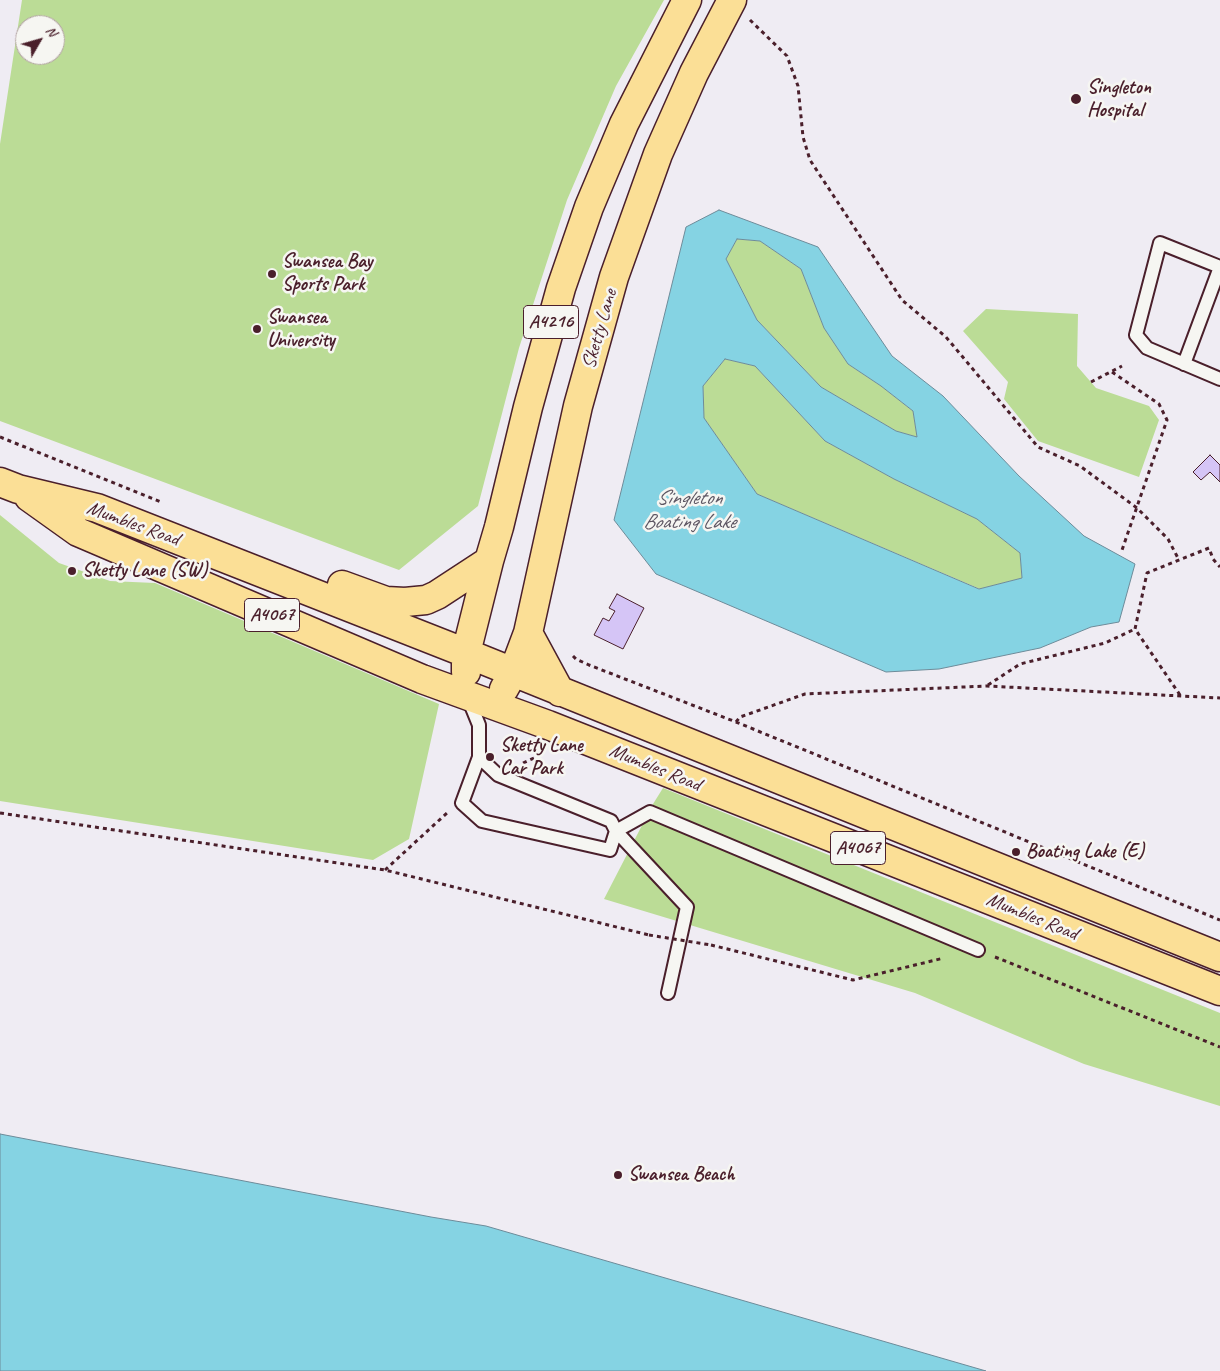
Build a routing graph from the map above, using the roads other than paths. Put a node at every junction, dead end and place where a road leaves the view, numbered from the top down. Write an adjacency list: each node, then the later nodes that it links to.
1 (687, 0): 7 (main road, A4216)
2 (739, 8): 8 (main road, Sketty Lane / A4216)
3 (1220, 267): 4 (lane); 4 (lane)
4 (1184, 364): 5 (lane)
5 (1220, 380)
6 (9, 486): 7 (main road, A4067); 9 (main road, Mumbles Road / A4067); 12 (main road, Mumbles Road / A4067)
7 (489, 561): 9 (main road, A4216)
8 (528, 633): 10 (main road, Sketty Lane / A4216); 11 (main road)
9 (466, 653): 10 (main road, Mumbles Road / A4067); 12 (main road)
10 (513, 673): 11 (main road, Mumbles Road / A4067); 13 (main road, Sketty Lane)
11 (560, 692): 17 (main road, Mumbles Road / A4067)
12 (466, 694): 13 (main road, Mumbles Road / A4067)
13 (487, 716): 14 (lane); 18 (main road, Mumbles Road / A4067)
14 (479, 757): 15 (lane); 15 (lane)
15 (616, 831): 16 (lane); 19 (lane)
16 (978, 950)
17 (1220, 957)
18 (1220, 991)
19 (668, 993)

